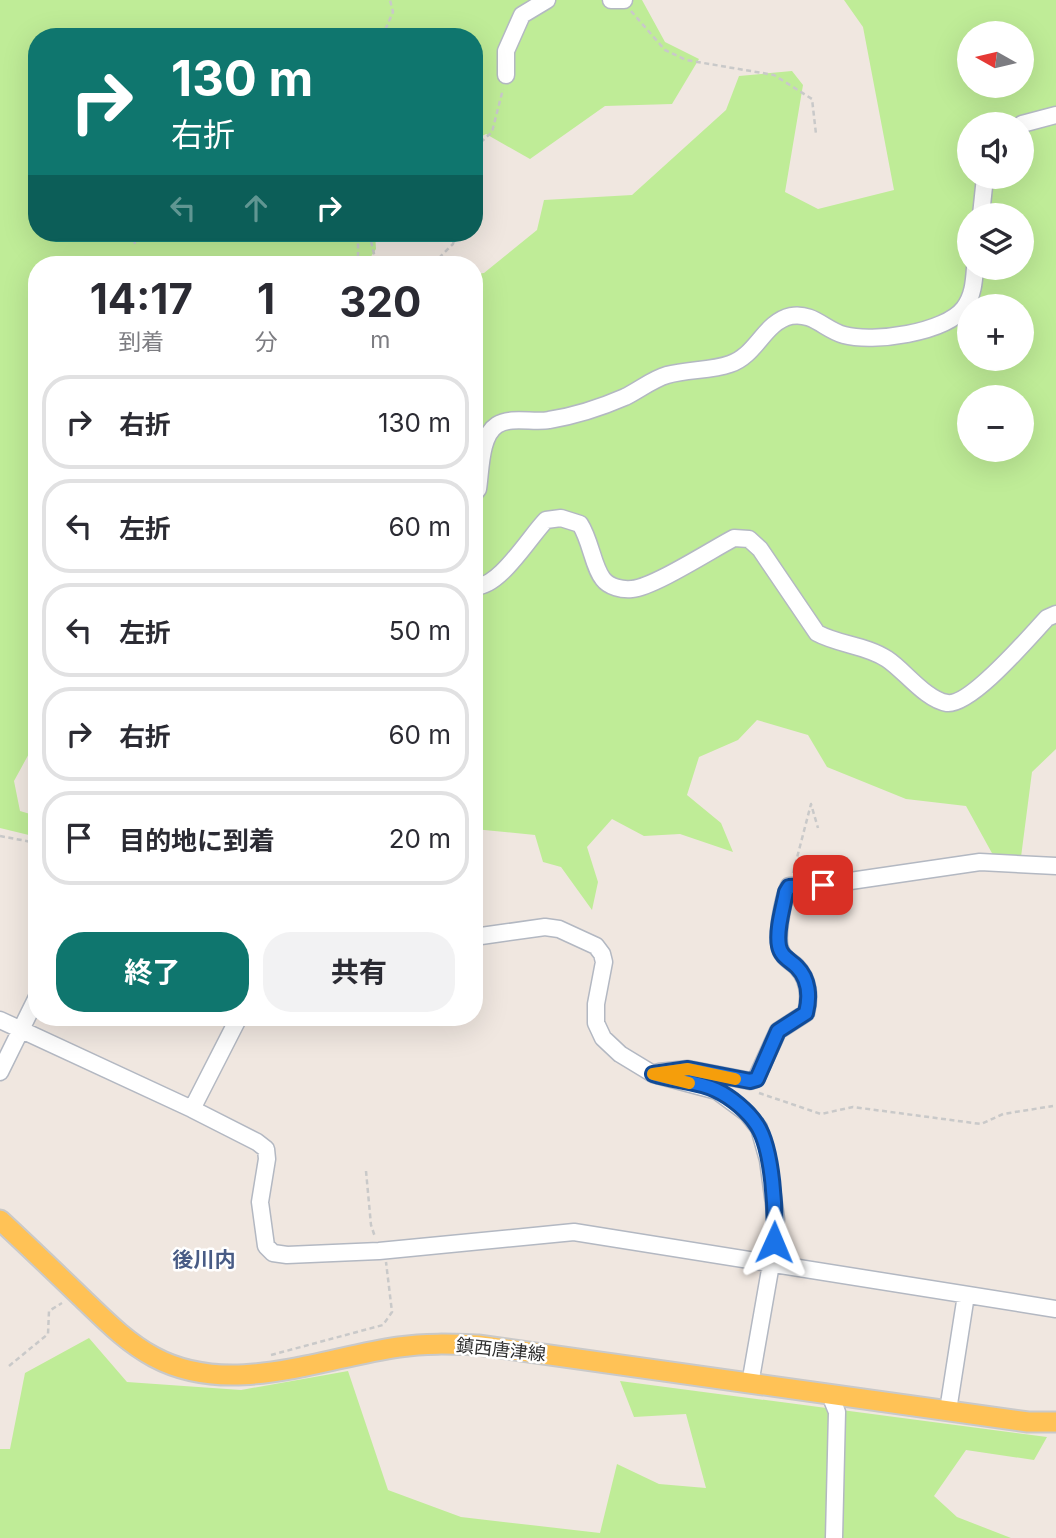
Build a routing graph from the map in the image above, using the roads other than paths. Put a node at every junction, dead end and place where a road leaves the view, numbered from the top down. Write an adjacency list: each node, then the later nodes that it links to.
1 (547, 0): 2 (street)
2 (506, 75)
3 (1056, 115): 4 (street)
4 (1034, 121)
5 (974, 280): 6 (street)
6 (483, 455)
7 (483, 586): 8 (street)
8 (1056, 614)
9 (1056, 866): 16 (street)
10 (483, 936): 16 (street)
11 (28, 1016): 14 (street)
12 (0, 1020): 14 (street)
13 (234, 1026): 17 (street)
14 (21, 1030): 15 (street); 17 (street)
15 (0, 1072)
16 (653, 1074): 19 (street)
17 (192, 1109): 19 (street)
18 (0, 1220): 22 (main road, 鎮西唐津線)
19 (771, 1264): 20 (street); 22 (street)
20 (966, 1295): 21 (street); 24 (street)
21 (1056, 1309)
22 (750, 1384): 23 (main road, 鎮西唐津線)
23 (830, 1395): 25 (main road, 鎮西唐津線); 26 (street)
24 (949, 1404)
25 (1056, 1422)
26 (834, 1538)

